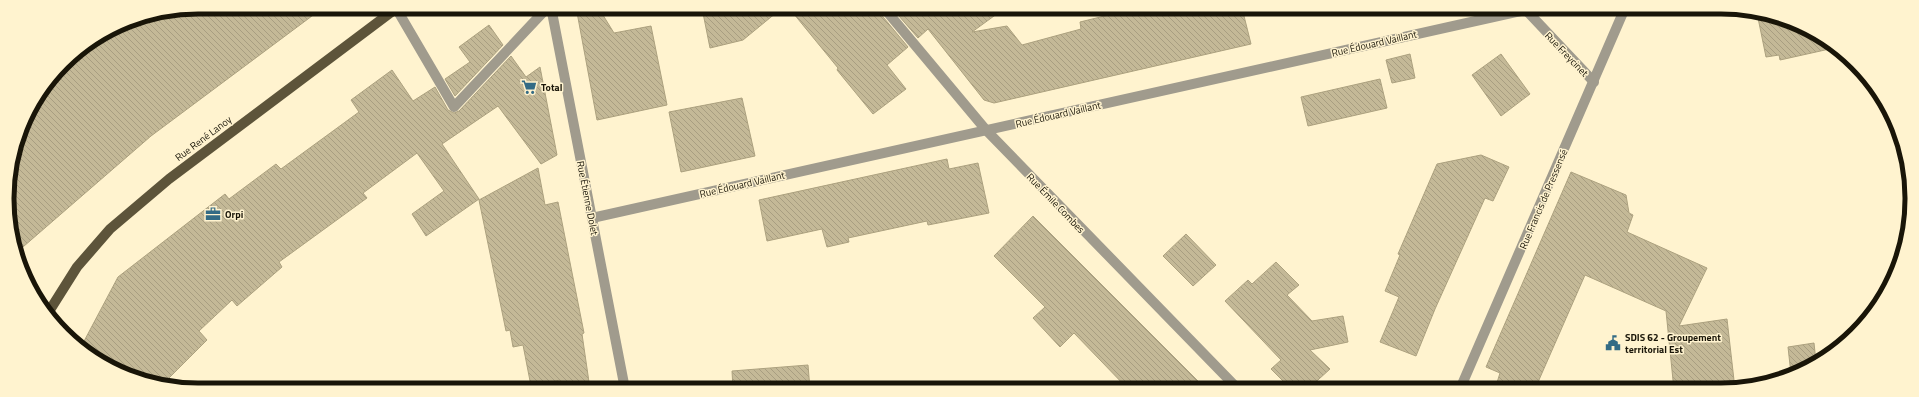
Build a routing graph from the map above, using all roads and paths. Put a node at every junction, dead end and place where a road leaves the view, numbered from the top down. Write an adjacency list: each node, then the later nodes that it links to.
1 (389, 14): 12 (main road, Rue René Lanoy)
2 (400, 14): 3 (street)
3 (543, 14)
4 (551, 14): 11 (street, Rue Étienne Dolet)
5 (889, 14): 10 (street, Rue Émile Combes)
6 (1502, 14): 10 (street, Rue Édouard Vaillant)
7 (1529, 14): 9 (street, Rue Freycinet)
8 (1622, 14): 9 (street, Rue Francis de Pressensé)
9 (1594, 82): 15 (street, Rue Francis de Pressensé)
10 (986, 130): 11 (street, Rue Édouard Vaillant); 14 (street, Rue Émile Combes)
11 (592, 218): 13 (street, Rue Étienne Dolet)
12 (51, 309)
13 (624, 383)
14 (1232, 383)
15 (1463, 383)

